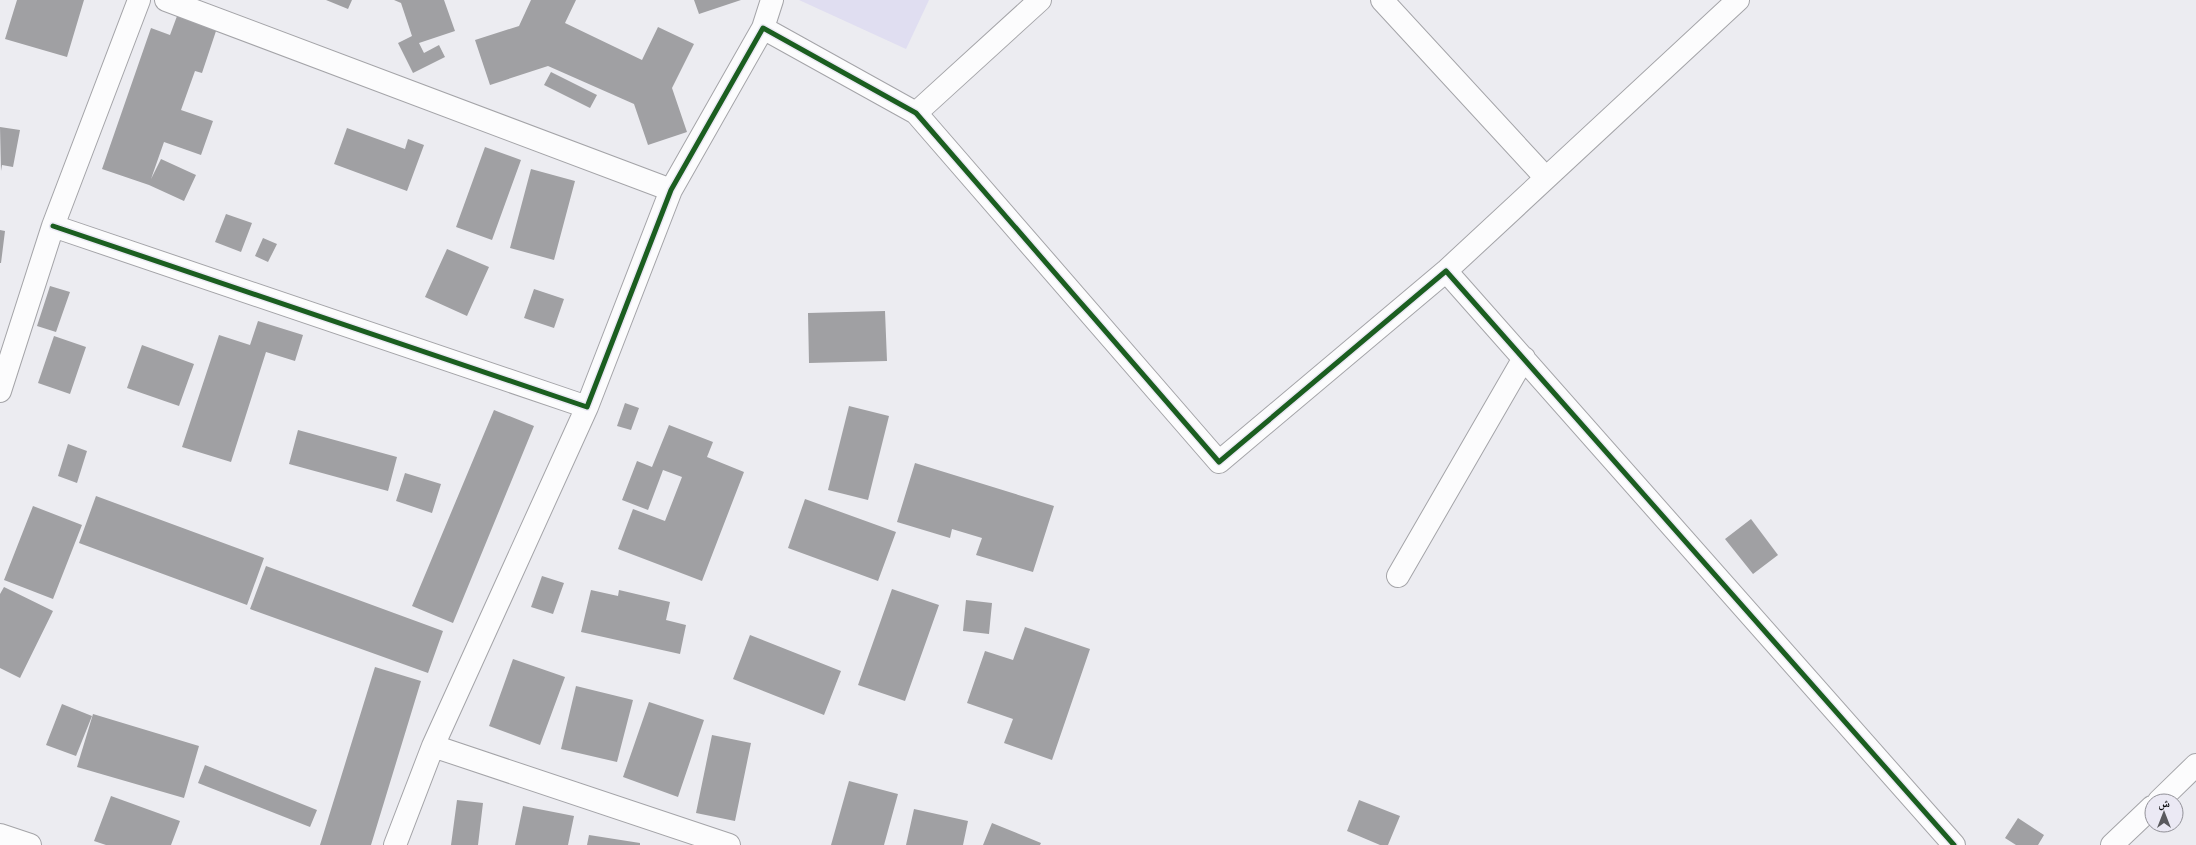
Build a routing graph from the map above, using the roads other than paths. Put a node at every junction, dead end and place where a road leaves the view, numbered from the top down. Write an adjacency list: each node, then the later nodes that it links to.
1 (139, 0): 11 (street)
2 (166, 0): 10 (street)
3 (772, 0): 7 (street)
4 (1040, 0): 8 (street)
5 (1382, 0): 9 (street)
6 (1738, 0): 9 (street)
7 (763, 28): 8 (street); 10 (street)
8 (916, 113): 12 (street)
9 (1546, 178): 12 (street)
10 (671, 190): 15 (street)
11 (53, 226): 14 (street); 15 (street)
12 (1446, 271): 13 (street)
13 (1524, 358): 16 (street); 25 (street)
14 (0, 391)
15 (587, 407): 17 (street)
16 (1398, 576)
17 (432, 746): 23 (street); 24 (street)
18 (2196, 766): 19 (street)
19 (2167, 793)
20 (2144, 815): 26 (street)
21 (0, 835): 22 (street)
22 (30, 845)
23 (395, 845)
24 (729, 845)
25 (1954, 845)
26 (2112, 845)

